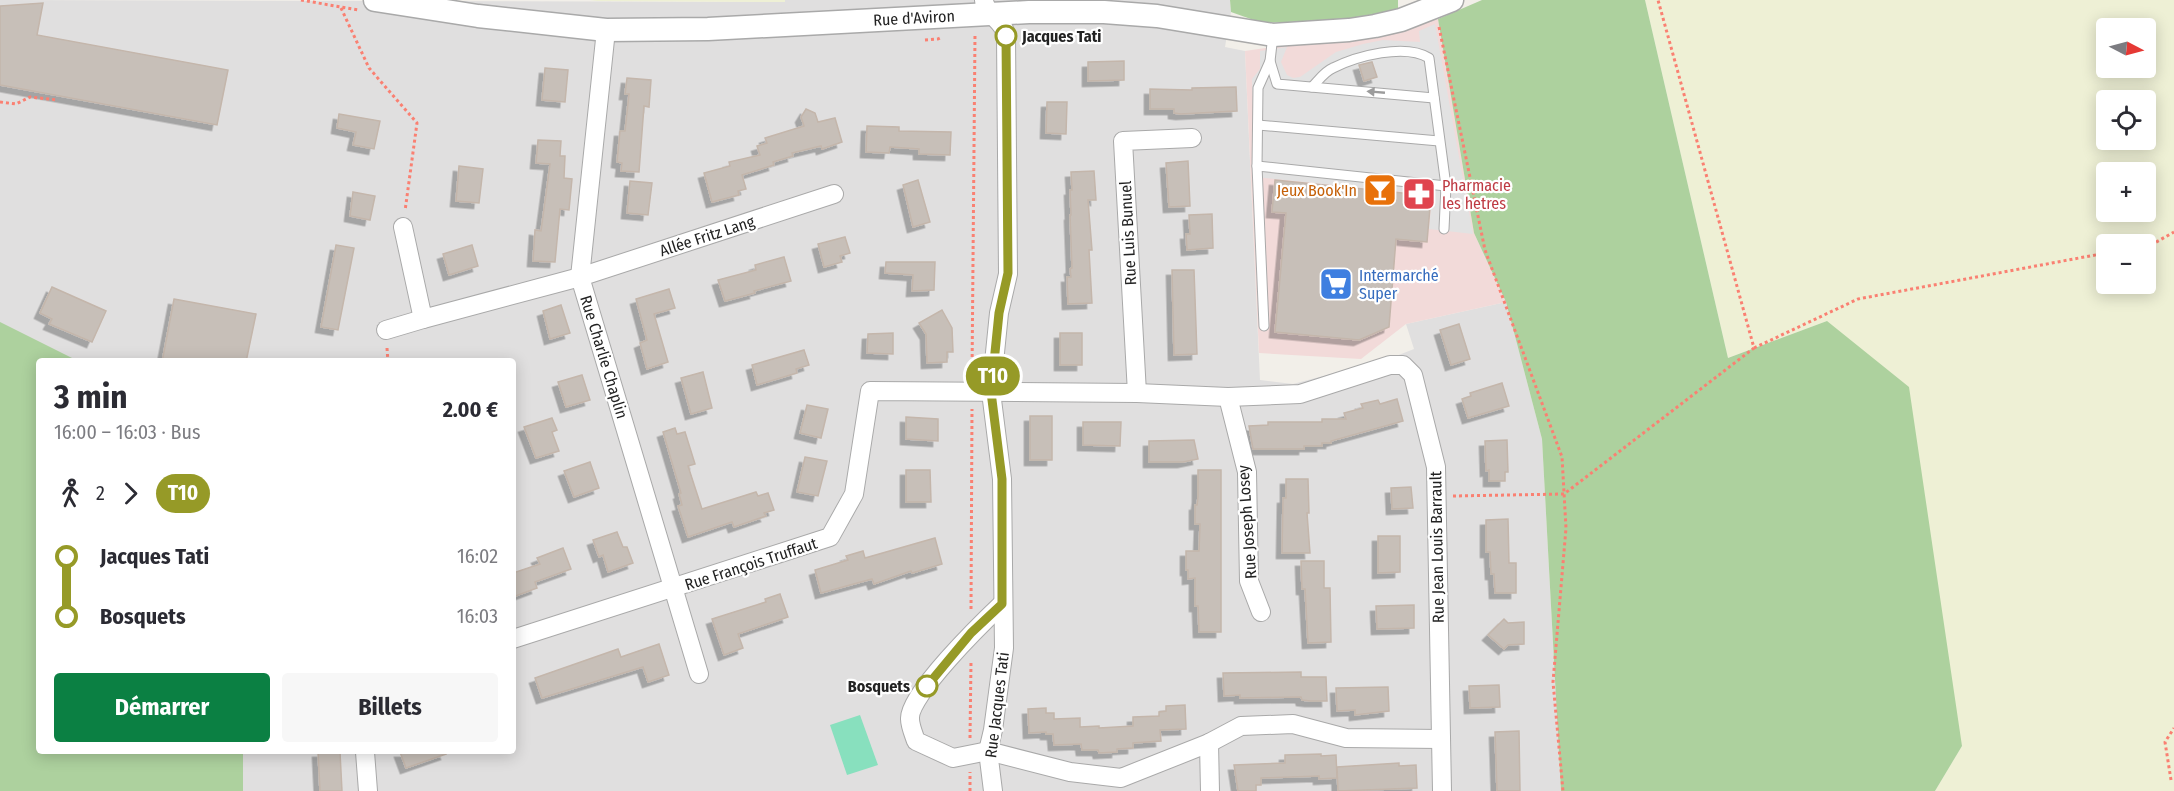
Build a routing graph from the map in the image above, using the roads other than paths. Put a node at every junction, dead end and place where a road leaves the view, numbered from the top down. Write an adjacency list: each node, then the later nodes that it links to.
1 (375, 0): 4 (street, Rue d'Aviron)
2 (1445, 2): 5 (street, Rue d'Aviron)
3 (988, 7): 4 (street, Rue d'Aviron); 5 (street, Rue d'Aviron); 21 (street, Rue Jacques Tati)
4 (606, 30): 17 (street, Rue Charlie Chaplin)
5 (1273, 34): 6 (lane)
6 (1270, 62): 7 (lane); 9 (lane)
7 (1312, 87): 8 (lane, one-way to 7); 8 (lane)
8 (1434, 98): 11 (lane)
9 (1258, 125): 11 (lane); 12 (lane)
10 (1192, 138): 22 (street, Rue Luis Bunuel)
11 (1439, 141): 13 (lane)
12 (1257, 166): 13 (lane); 19 (lane)
13 (1446, 186): 16 (lane)
14 (834, 194): 17 (street, Allée Fritz Lang)
15 (403, 226): 18 (street)
16 (1444, 229)
17 (580, 277): 18 (street, Allée Fritz Lang); 24 (street, Rue Charlie Chaplin)
18 (423, 319): 20 (street, Allée Fritz Lang)
19 (1264, 326)
20 (386, 330)
21 (991, 392): 22 (street, Rue Jean Louis Barrault); 24 (street, Rue François Truffaut); 25 (street, Rue Jacques Tati)
22 (1137, 393): 23 (street, Rue Jean Louis Barrault)
23 (1228, 397): 26 (street, Rue Joseph Losey); 29 (street, Rue Jean Louis Barrault)
24 (674, 589): 27 (street, Rue François Truffaut); 28 (street, Rue Charlie Chaplin)
25 (1002, 604): 31 (street, Rue Jacques Tati); 31 (street)
26 (1261, 612)
27 (516, 638)
28 (699, 674)
29 (1441, 739): 30 (street); 36 (street, Rue Jean Louis Barrault)
30 (1209, 743): 31 (street); 35 (street)
31 (988, 751): 34 (street, Rue Jacques Tati)
32 (365, 754): 33 (street)
33 (368, 791)
34 (993, 791)
35 (1210, 791)
36 (1442, 791)

